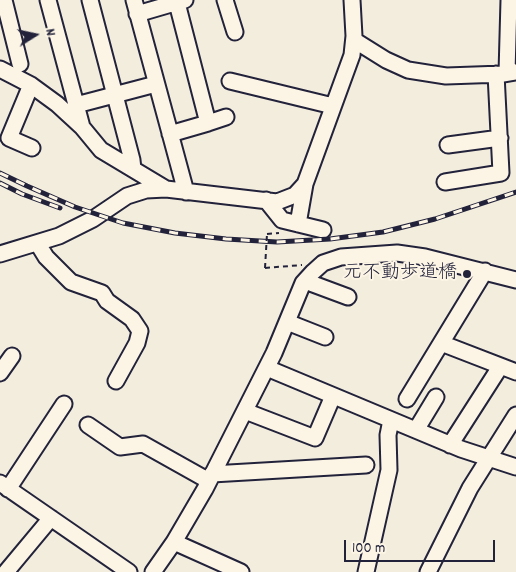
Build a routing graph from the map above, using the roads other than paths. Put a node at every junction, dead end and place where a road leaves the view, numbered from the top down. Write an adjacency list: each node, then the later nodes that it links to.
1 (4, 0): 11 (street)
2 (48, 0): 18 (street)
3 (90, 0): 17 (street)
4 (226, 0): 9 (street)
5 (352, 0): 10 (street)
6 (509, 0): 13 (street)
7 (182, 1): 8 (street); 21 (street)
8 (135, 7): 15 (street)
9 (235, 32)
10 (354, 40): 13 (street); 19 (street)
11 (20, 64)
12 (0, 70): 16 (street)
13 (506, 73): 24 (street)
14 (230, 81): 19 (street)
15 (156, 84): 17 (street); 23 (street)
16 (30, 85): 22 (street); 26 (street)
17 (115, 95): 18 (street); 27 (street)
18 (76, 105): 22 (street)
19 (333, 106): 29 (street)
20 (226, 118): 21 (street)
21 (208, 123): 23 (street)
22 (82, 127): 27 (street)
23 (170, 134): 31 (street)
24 (500, 138): 25 (street); 28 (street)
25 (448, 145)
26 (32, 148)
27 (133, 169): 30 (street)
28 (445, 182)
29 (305, 184): 32 (street); 33 (street)
30 (166, 189): 31 (street); 35 (street)
31 (186, 192): 32 (street)
32 (266, 200): 33 (street)
33 (298, 224): 34 (street)
34 (323, 230)
35 (38, 244): 36 (street); 49 (street)
36 (0, 254)
37 (485, 271): 38 (street); 39 (street); 43 (street)
38 (516, 280)
39 (305, 281): 40 (street); 41 (street)
40 (348, 297)
41 (287, 322): 42 (street); 46 (street)
42 (325, 337)
43 (440, 344): 45 (street); 52 (street)
44 (12, 356): 48 (street)
45 (500, 367): 47 (street); 59 (street)
46 (267, 368): 50 (street); 54 (street)
47 (516, 372)
48 (0, 373)
49 (116, 381)
50 (333, 396): 54 (street); 56 (street)
51 (436, 396): 58 (street)
52 (407, 398)
53 (64, 404): 64 (street)
54 (245, 411): 63 (street)
55 (516, 415): 60 (street)
56 (391, 420): 58 (street); 71 (street)
57 (88, 425): 63 (street)
58 (416, 430): 59 (street)
59 (450, 445): 60 (street)
60 (488, 459): 62 (street); 72 (street)
61 (366, 465): 63 (street)
62 (516, 467)
63 (211, 478): 66 (street)
64 (4, 486): 65 (street)
65 (51, 518): 67 (street); 68 (street)
66 (174, 542): 69 (street); 70 (street)
67 (6, 572)
68 (129, 572)
69 (153, 572)
70 (241, 572)
71 (366, 572)
72 (428, 572)

